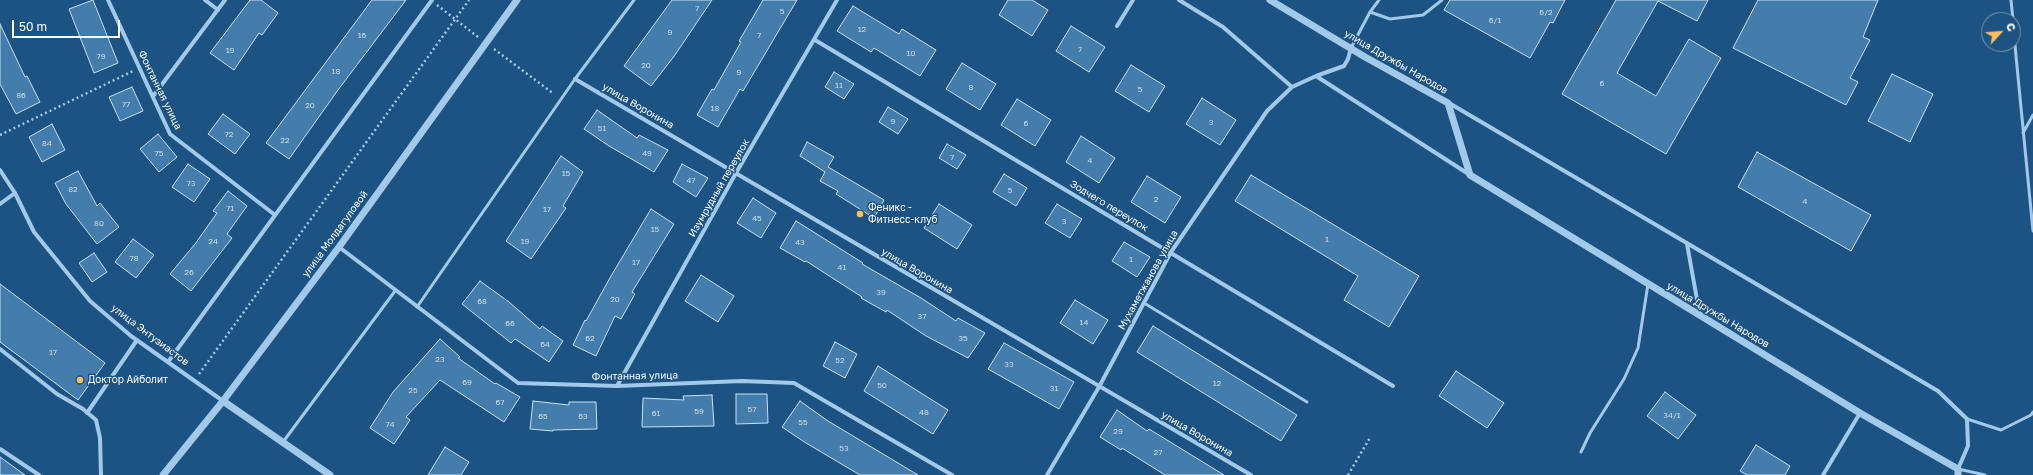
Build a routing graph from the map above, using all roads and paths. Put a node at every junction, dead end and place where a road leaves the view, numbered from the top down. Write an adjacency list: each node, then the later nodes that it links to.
1 (108, 0): 24 (street, Фонтанная улица)
2 (205, 0): 15 (street)
3 (225, 0): 15 (street)
4 (432, 0): 18 (path); 39 (street)
5 (470, 0): 18 (path)
6 (517, 0): 21 (street, улица Молдагуловой)
7 (634, 0): 26 (lane)
8 (837, 0): 20 (street, Изумрудный переулок)
9 (1133, 0): 19 (street)
10 (1179, 0): 27 (street)
11 (1270, 0): 22 (street, улица Дружбы Народов)
12 (1379, 0): 16 (lane)
13 (1442, 0): 16 (lane)
14 (2011, 0): 17 (lane)
15 (218, 10): 28 (street)
16 (1370, 12): 22 (lane)
17 (2012, 12)
18 (456, 20): 21 (path); 52 (path)
19 (1117, 26)
20 (816, 40): 35 (street, Изумрудный переулок); 43 (street, Зодчего переулок)
21 (486, 43): 29 (path); 42 (street, улица Молдагуловой)
22 (1351, 48): 25 (street, Мухаметжанова улица); 30 (street, улица Дружбы Народов)
23 (2016, 52): 32 (lane)
24 (140, 67): 28 (street, Фонтанная улица); 33 (path)
25 (1316, 76): 27 (street, Мухаметжанова улица); 36 (street, улица Дружбы Народов)
26 (575, 79): 29 (lane); 35 (street, улица Воронина)
27 (1292, 87): 43 (street, Мухаметжанова улица)
28 (154, 95): 39 (street, Фонтанная улица)
29 (561, 99): 47 (lane)
30 (1448, 103): 36 (street, улица Дружбы Народов); 41 (street)
31 (2033, 115): 32 (lane)
32 (2023, 133): 40 (lane)
33 (0, 135)
34 (0, 170): 37 (street, улица Энтузиастов)
35 (736, 173): 53 (street, Изумрудный переулок); 55 (street, улица Воронина)
36 (1470, 175): 44 (street, улица Дружбы Народов)
37 (15, 193): 38 (street); 49 (street, улица Энтузиастов)
38 (0, 204)
39 (275, 215): 51 (street)
40 (2033, 230)
41 (1687, 244): 48 (street); 61 (street)
42 (339, 247): 45 (street, Фонтанная улица); 56 (street, улица Молдагуловой)
43 (1171, 252): 46 (street, Мухаметжанова улица); 54 (street, Зодчего переулок)
44 (1648, 284): 48 (street, улица Дружбы Народов); 65 (lane)
45 (395, 291): 47 (street, Фонтанная улица); 63 (lane)
46 (1144, 303): 55 (street, Мухаметжанова улица); 57 (lane)
47 (417, 307): 53 (street, Фонтанная улица)
48 (1700, 316): 60 (street, улица Дружбы Народов)
49 (137, 340): 51 (street, улица Энтузиастов); 59 (street)
50 (0, 349): 59 (street)
51 (168, 362): 52 (street, улица Энтузиастов)
52 (194, 380): 56 (street, улица Энтузиастов)
53 (617, 386): 71 (street, Фонтанная улица)
54 (1393, 386)
55 (1099, 387): 72 (street, Мухаметжанова улица); 73 (street, улица Воронина)
56 (223, 400): 63 (street, улица Энтузиастов); 69 (street, улица Молдагуловой)
57 (1306, 402)
58 (2033, 412): 61 (lane)
59 (87, 413): 68 (street)
60 (1860, 413): 66 (street, улица Дружбы Народов); 75 (street)
61 (1967, 419): 66 (street)
62 (1371, 436): 74 (path)
63 (283, 443): 70 (street, улица Энтузиастов)
64 (0, 449): 67 (street)
65 (1581, 452)
66 (1958, 472): 76 (lane)
67 (39, 475)
68 (101, 475)
69 (163, 475)
70 (330, 475)
71 (952, 475)
72 (1046, 475)
73 (1251, 475)
74 (1348, 475)
75 (1823, 475)
76 (1985, 475)

